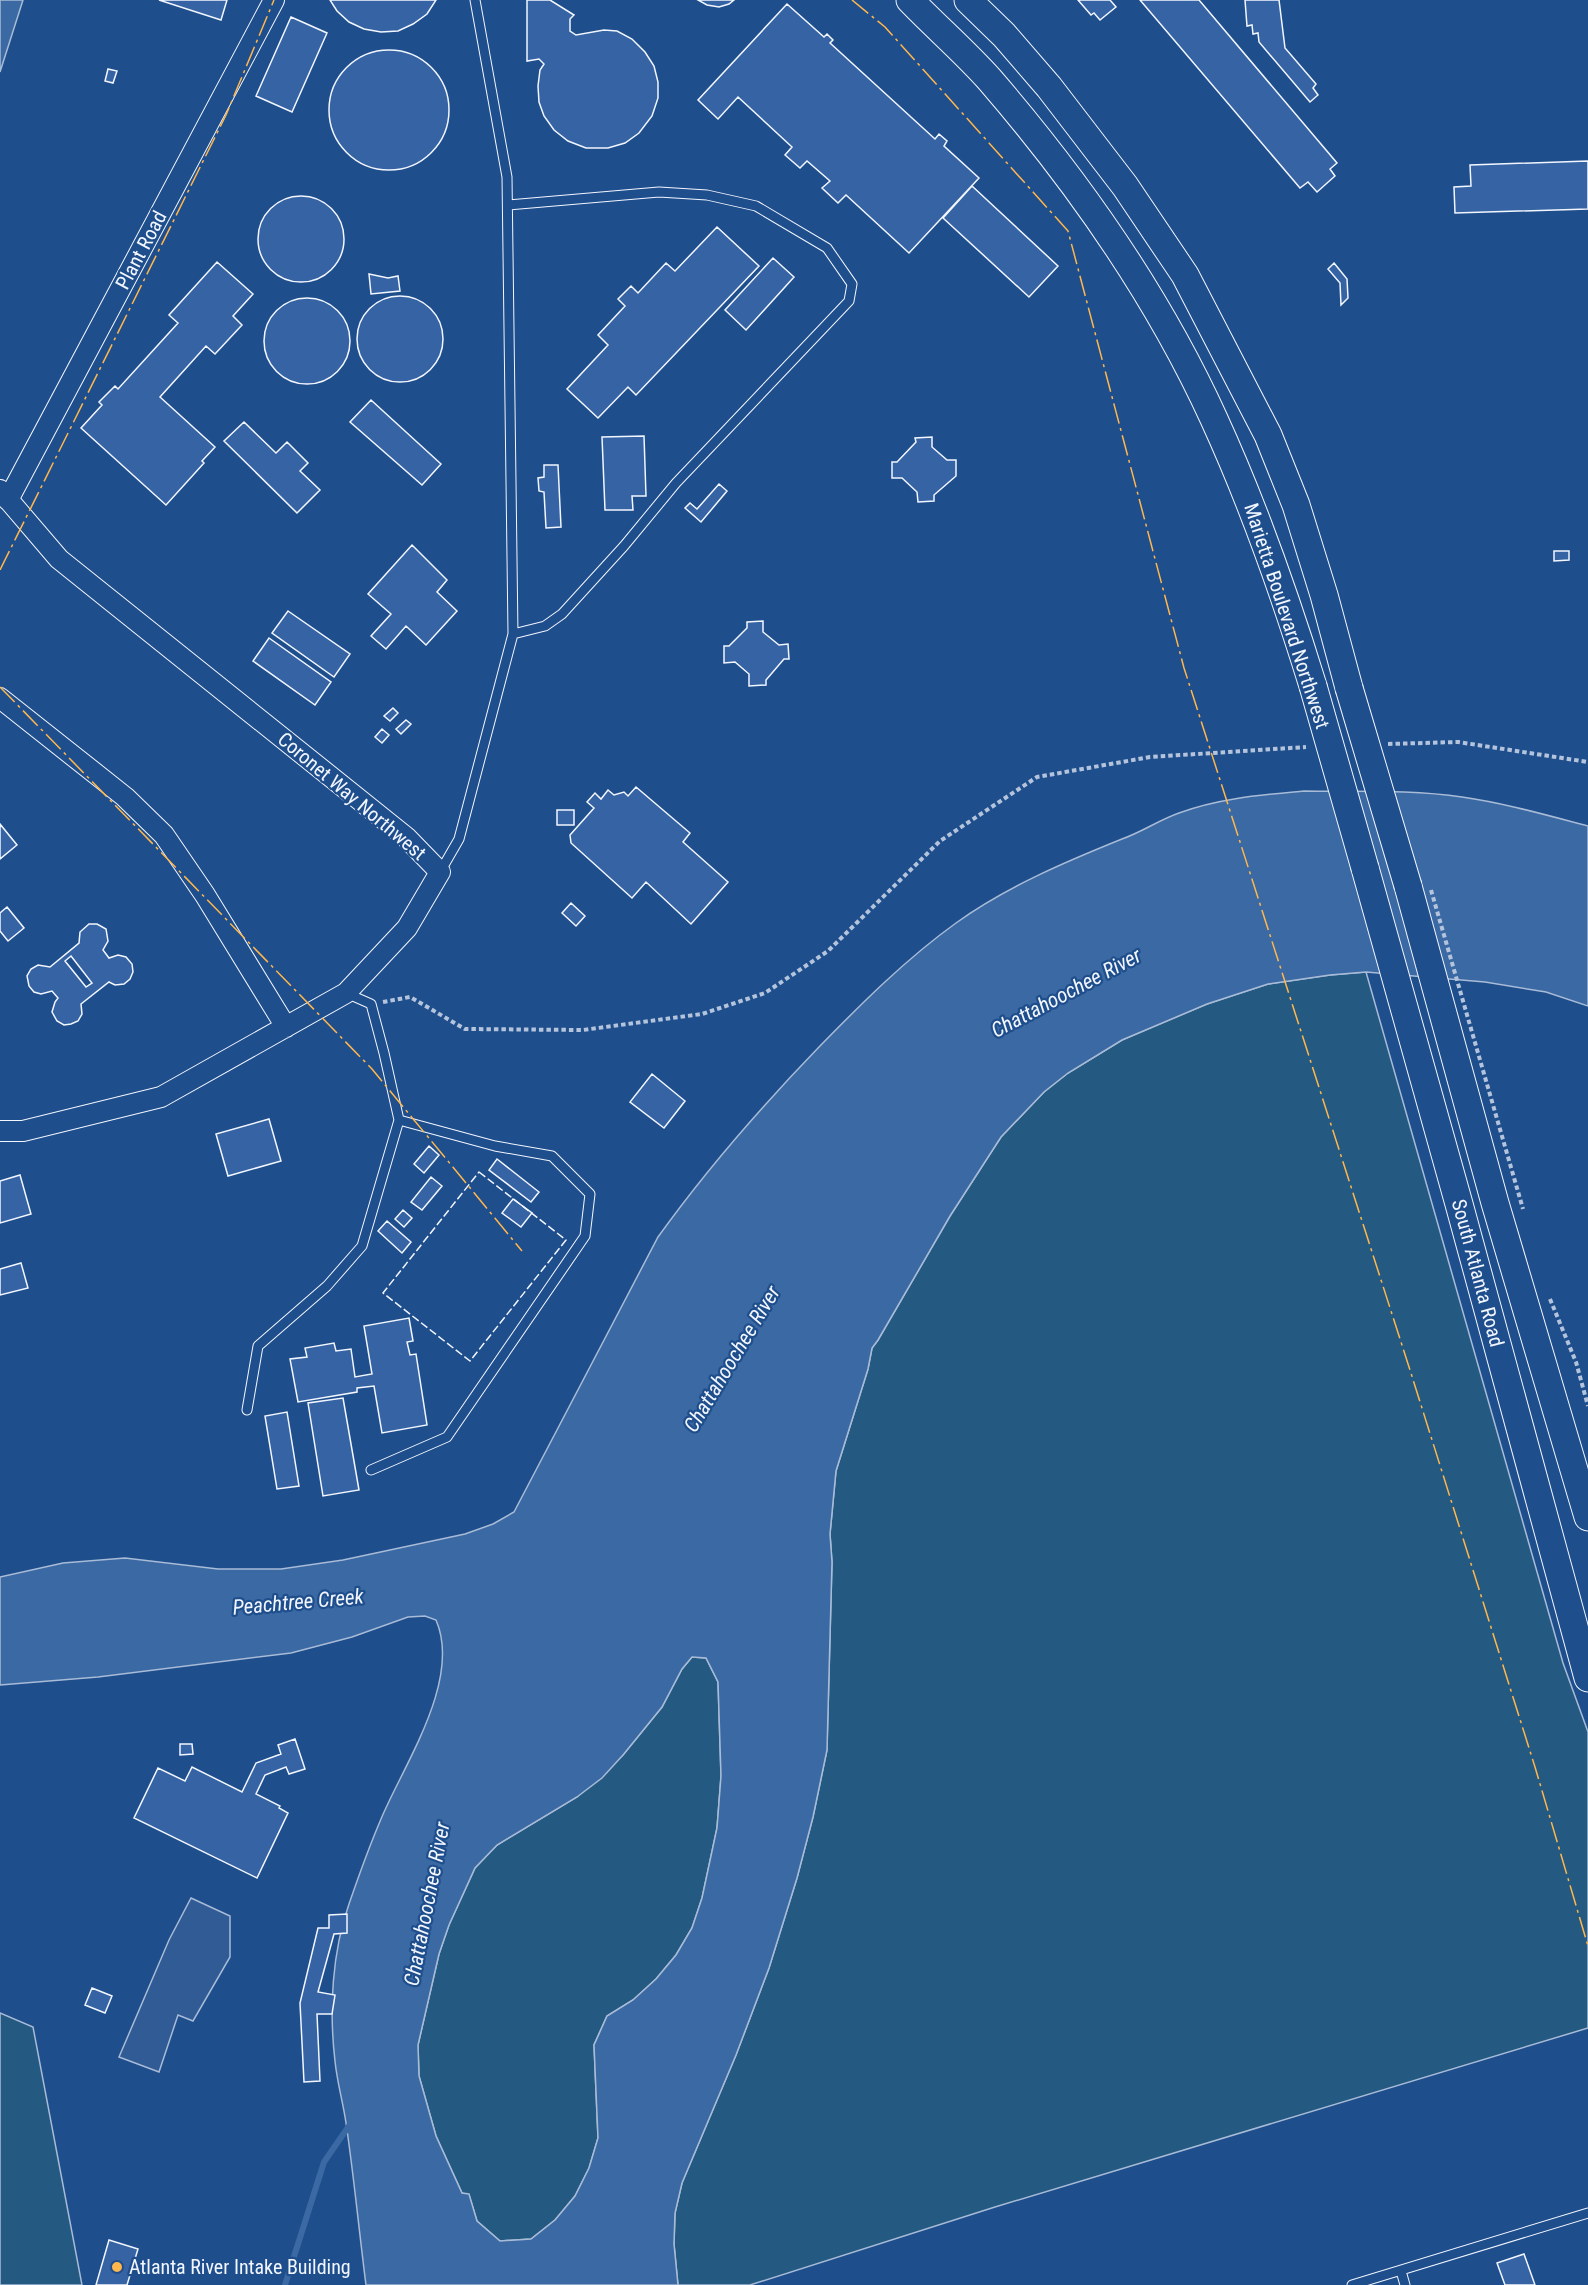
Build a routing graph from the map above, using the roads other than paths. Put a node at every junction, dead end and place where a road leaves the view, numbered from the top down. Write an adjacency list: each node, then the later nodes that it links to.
1 (274, 0): 6 (street, Plant Road)
2 (475, 0): 5 (lane)
3 (910, 0): 9 (main road, Marietta Boulevard Northwest, bridge)
4 (968, 0): 11 (main road, Marietta Boulevard Northwest, bridge)
5 (508, 205): 7 (lane); 7 (lane)
6 (4, 495): 10 (street, Coronet Way Northwest)
7 (513, 634): 10 (lane)
8 (0, 698): 13 (street)
9 (1365, 868): 19 (main road, South Atlanta Road)
10 (440, 872): 12 (street, Coronet Way Northwest)
11 (1418, 884): 18 (main road, South Atlanta Road)
12 (346, 993): 13 (street, Coronet Way Northwest); 14 (lane)
13 (285, 1028): 15 (street, Coronet Way Northwest)
14 (399, 1120): 16 (lane); 17 (lane)
15 (0, 1131)
16 (247, 1410)
17 (371, 1470)
18 (1588, 1517)
19 (1584, 1648): 20 (main road, South Atlanta Road)
20 (1588, 1678)
21 (1588, 2213): 22 (lane)
22 (1401, 2271): 23 (lane); 24 (lane)
23 (1352, 2285)
24 (1405, 2285)

